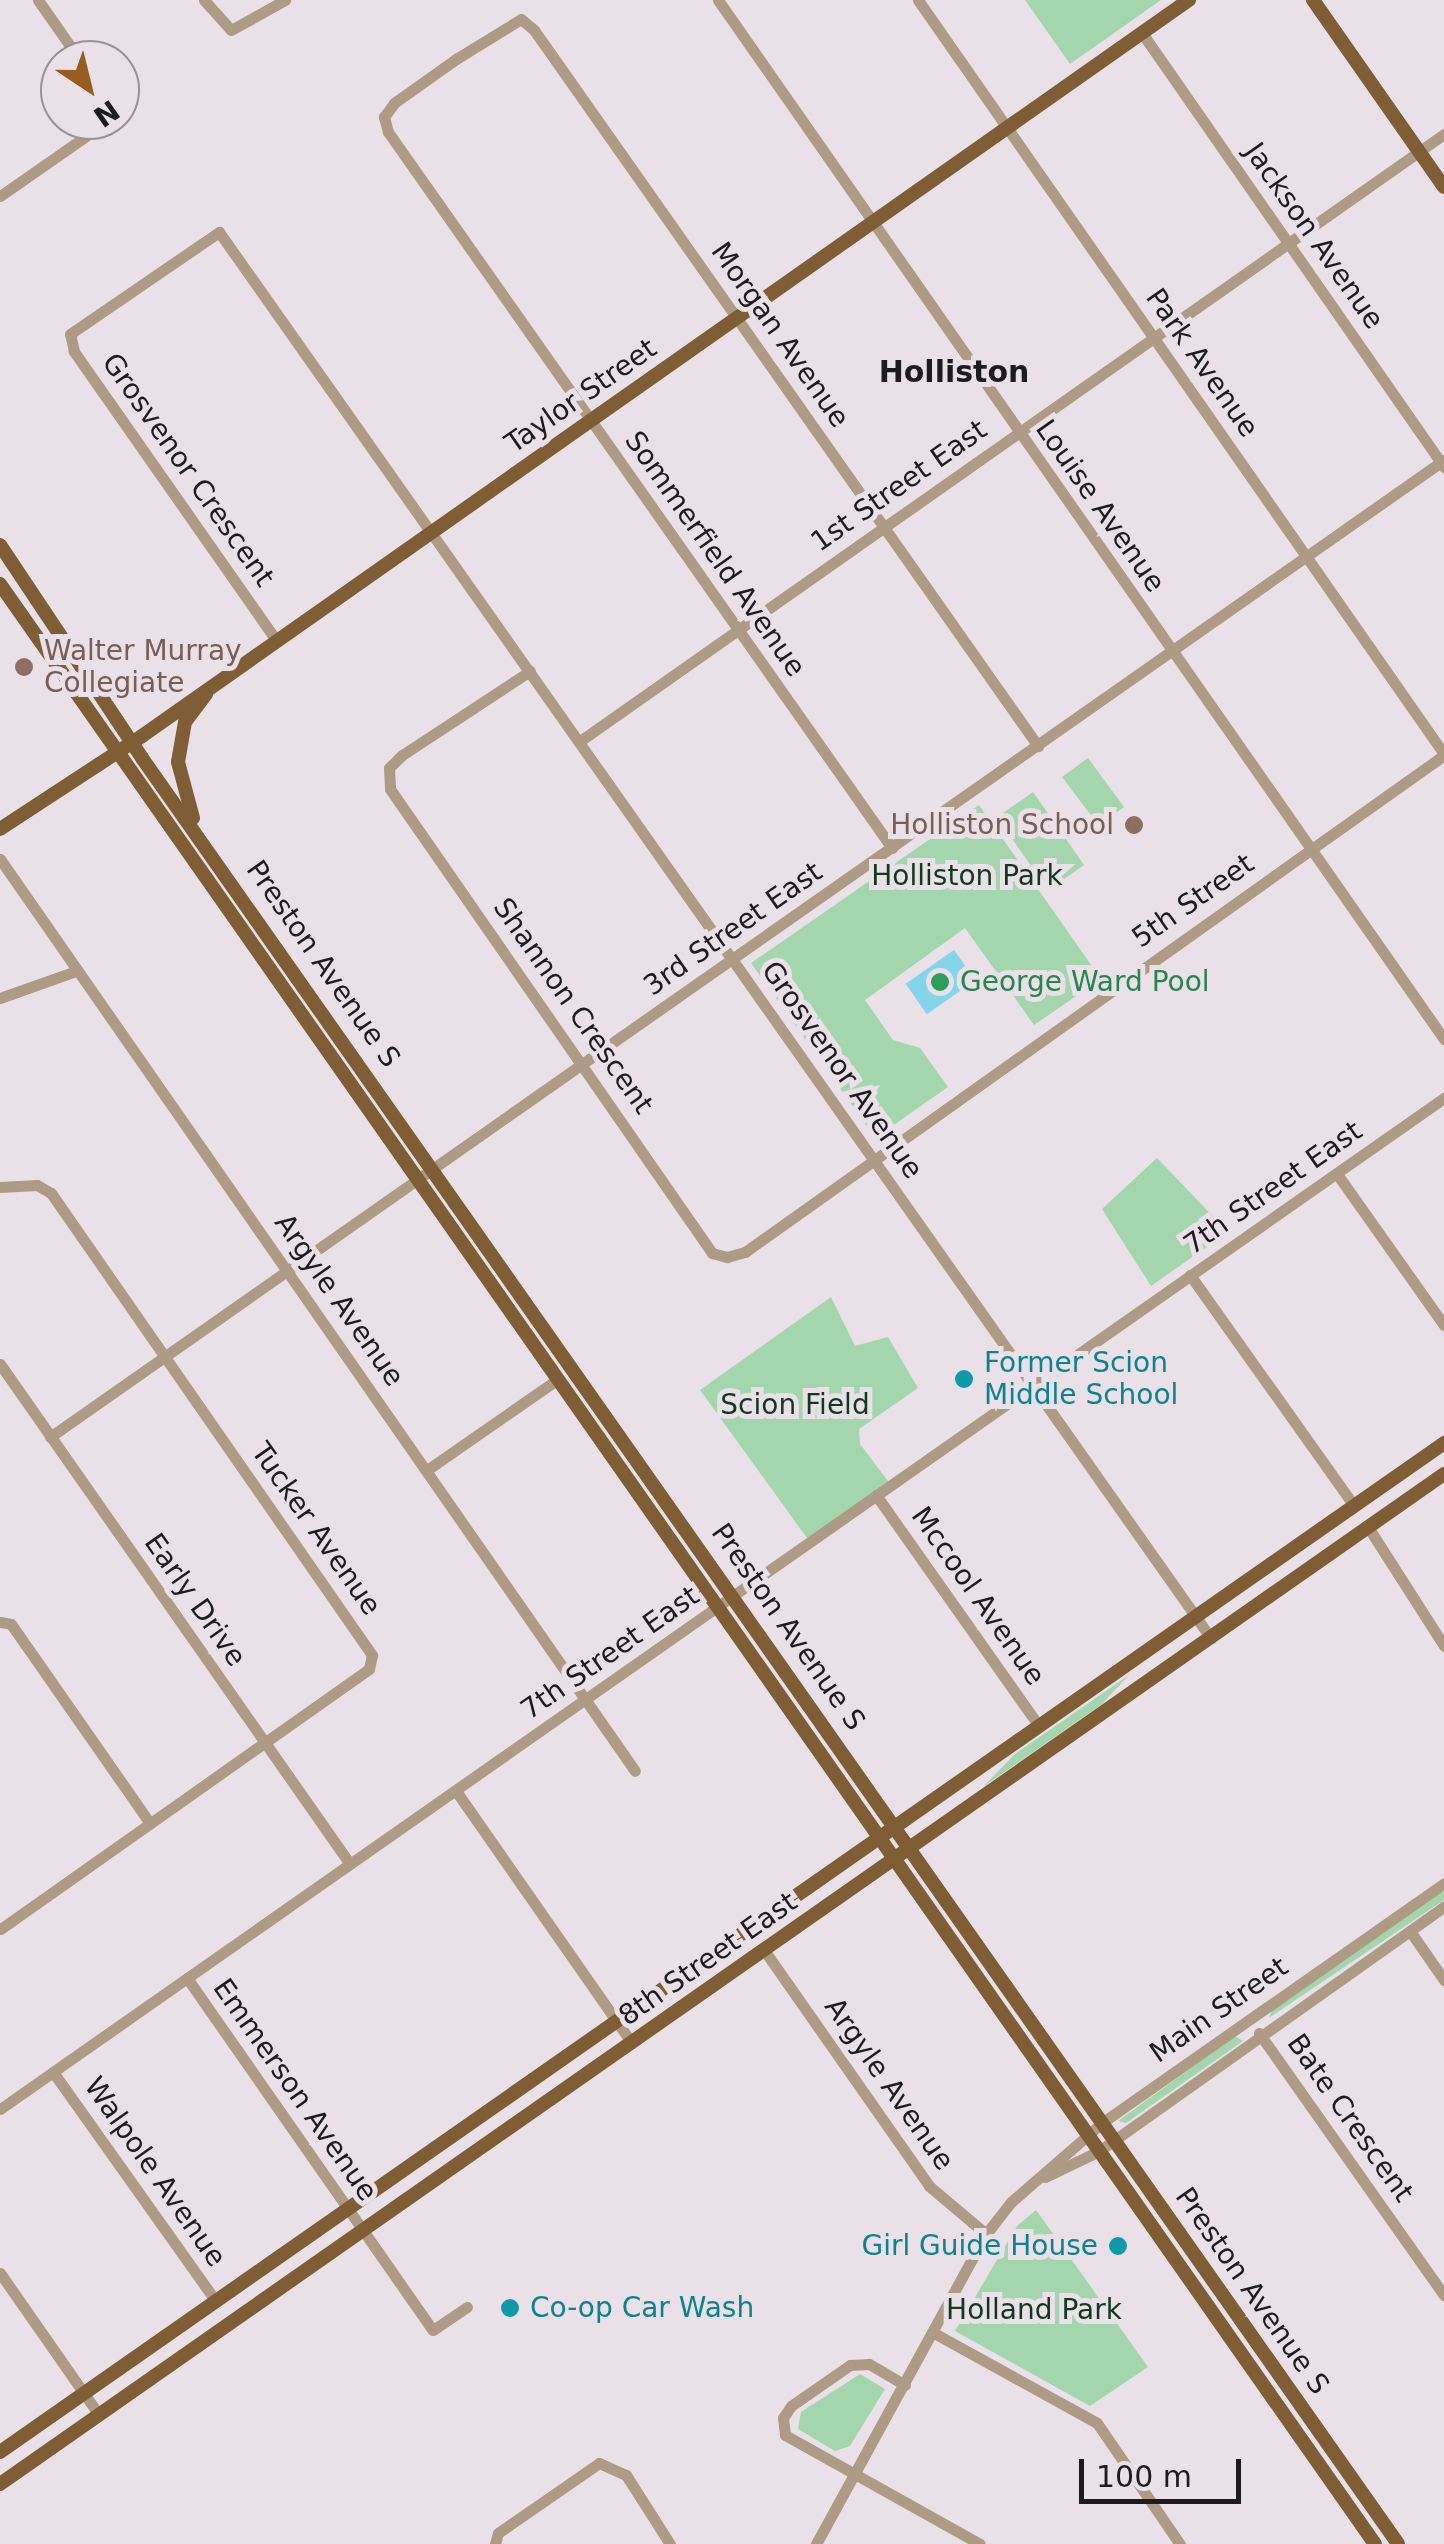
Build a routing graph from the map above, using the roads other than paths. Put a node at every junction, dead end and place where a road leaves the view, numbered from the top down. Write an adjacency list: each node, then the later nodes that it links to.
1 (38, 0): 9 (street)
2 (204, 0): 3 (street)
3 (285, 0)
4 (718, 0): 17 (street, Louise Avenue)
5 (918, 0): 11 (street, Park Avenue)
6 (1189, 0): 8 (main road, Taylor Street)
7 (1313, 0): 14 (main road)
8 (1142, 33): 11 (main road, Taylor Street); 18 (street, Jackson Avenue)
9 (66, 40)
10 (456, 59): 19 (street, Morgan Avenue); 21 (street, Sommerfield Avenue)
11 (1008, 128): 17 (main road, Taylor Street); 20 (street, Park Avenue)
12 (1444, 134): 14 (street, 1st Street East)
13 (80, 140): 16 (street)
14 (1419, 151): 15 (main road); 18 (street, 1st Street East)
15 (1444, 186)
16 (0, 196)
17 (872, 223): 19 (main road, Taylor Street); 22 (street, Louise Avenue)
18 (1288, 243): 20 (street, 1st Street East); 23 (street, Jackson Avenue)
19 (738, 317): 21 (main road, Taylor Street); 24 (street, Morgan Avenue)
20 (1154, 338): 22 (street, 1st Street East); 27 (street, Park Avenue)
21 (591, 420): 25 (main road, Taylor Street); 29 (street, Sommerfield Avenue)
22 (1018, 432): 24 (street, 1st Street East); 31 (street, Louise Avenue)
23 (1443, 463): 27 (street, 3rd Street East)
24 (884, 527): 29 (street, 1st Street East); 36 (street, Morgan Avenue)
25 (433, 530): 30 (main road, Taylor Street); 30 (street, Grosvenor Crescent); 32 (street, Grosvenor Avenue)
26 (0, 545): 35 (main road, Preston Avenue S)
27 (1307, 557): 31 (street, 3rd Street East); 38 (street, Park Avenue)
28 (0, 584): 37 (main road, Preston Avenue S)
29 (738, 630): 34 (street, 1st Street East); 41 (street, Sommerfield Avenue)
30 (276, 640): 33 (main road, Taylor Street)
31 (1172, 653): 36 (street, 3rd Street East); 42 (street, Louise Avenue)
32 (530, 671): 34 (street, Grosvenor Avenue); 48 (street, Shannon Crescent)
33 (214, 682): 35 (main road, Taylor Street); 40 (main road)
34 (580, 741): 44 (street, Grosvenor Avenue)
35 (133, 742): 37 (main road, Taylor Street); 40 (main road, Preston Avenue S)
36 (1038, 746): 41 (street, 3rd Street East)
37 (118, 752): 39 (main road, Taylor Street); 53 (main road, Preston Avenue S)
38 (1444, 755): 42 (street, 5th Street)
39 (0, 829)
40 (203, 836): 51 (main road, Preston Avenue S)
41 (892, 848): 44 (street, 3rd Street East)
42 (1310, 849): 47 (street, Louise Avenue); 50 (street, 5th Street)
43 (0, 859): 45 (street, Argyle Avenue)
44 (732, 959): 48 (street, 3rd Street East); 50 (street, Grosvenor Avenue)
45 (76, 971): 46 (street); 55 (street, Argyle Avenue)
46 (0, 998)
47 (1444, 1039)
48 (584, 1065): 50 (street, Shannon Crescent); 51 (street, 3rd Street East)
49 (1444, 1098): 52 (street, 7th Street East)
50 (872, 1157): 61 (street, Grosvenor Avenue)
51 (435, 1168): 53 (street, 3rd Street East); 70 (main road, Preston Avenue S)
52 (1338, 1174): 56 (street, 7th Street East); 57 (street)
53 (418, 1179): 55 (street, 3rd Street East); 60 (main road, Preston Avenue S)
54 (0, 1187): 58 (street, Tucker Avenue)
55 (289, 1272): 58 (street, 3rd Street East); 64 (street, Argyle Avenue)
56 (1190, 1276): 61 (street, 7th Street East); 67 (street)
57 (1444, 1324)
58 (166, 1357): 62 (street, 3rd Street East); 78 (street, Tucker Avenue)
59 (0, 1364): 62 (street, Early Drive)
60 (558, 1379): 64 (street); 71 (main road, Preston Avenue S)
61 (1034, 1386): 66 (street, 7th Street East); 72 (street, Grosvenor Avenue)
62 (50, 1437): 78 (street, Early Drive)
63 (1444, 1443): 67 (main road, 8th Street East)
64 (427, 1470): 76 (street, Argyle Avenue)
65 (1444, 1474): 68 (main road, 8th Street East)
66 (876, 1496): 70 (street, 7th Street East); 77 (street, Mccool Avenue)
67 (1354, 1506): 69 (main road); 72 (main road, 8th Street East)
68 (1368, 1527): 69 (main road, 8th Street East); 75 (street)
69 (1301, 1574): 74 (main road, 8th Street East)
70 (735, 1596): 71 (street, 7th Street East); 82 (main road, Preston Avenue S)
71 (718, 1607): 76 (street, 7th Street East); 83 (main road, Preston Avenue S)
72 (1196, 1616): 74 (street, Grosvenor Avenue); 77 (main road, 8th Street East)
73 (0, 1622): 81 (street)
74 (1211, 1638): 84 (main road, 8th Street East)
75 (1444, 1646)
76 (586, 1699): 79 (street, Argyle Avenue); 80 (street, 7th Street East)
77 (1038, 1725): 82 (main road, 8th Street East)
78 (264, 1742): 81 (street, Tucker Avenue); 86 (street, Early Drive)
79 (635, 1771)
80 (456, 1791): 86 (street, 7th Street East); 95 (street)
81 (150, 1823): 89 (street, Tucker Avenue)
82 (898, 1826): 83 (main road, 8th Street East); 84 (main road, Preston Avenue S)
83 (881, 1838): 85 (main road, Preston Avenue S); 95 (main road, 8th Street East)
84 (911, 1847): 85 (main road, 8th Street East); 100 (main road, Preston Avenue S)
85 (895, 1858): 91 (main road, 8th Street East); 101 (main road, Preston Avenue S)
86 (350, 1864): 92 (street, 7th Street East)
87 (1444, 1883): 94 (street, Main Street)
88 (1444, 1907): 90 (street, Main Street)
89 (0, 1929)
90 (1410, 1931): 93 (street); 96 (street, Main Street)
91 (764, 1950): 97 (main road, 8th Street East); 107 (street, Argyle Avenue)
92 (187, 1978): 98 (street, 7th Street East); 105 (street, Emmerson Avenue)
93 (1444, 1980)
94 (1250, 2020): 96 (street, Bate Crescent); 100 (street, Main Street)
95 (618, 2022): 97 (street); 105 (main road, 8th Street East)
96 (1262, 2036): 102 (street, Main Street); 109 (street, Bate Crescent)
97 (632, 2042): 106 (main road, 8th Street East)
98 (53, 2072): 99 (street, 7th Street East); 110 (street, Walpole Avenue)
99 (0, 2110)
100 (1102, 2122): 101 (street, Main Street); 102 (main road, Preston Avenue S)
101 (1088, 2134): 103 (main road, Preston Avenue S); 104 (street, Main Street)
102 (1114, 2139): 103 (street, Main Street); 125 (main road, Preston Avenue S)
103 (1099, 2151): 104 (street, Main Street); 124 (main road, Preston Avenue S)
104 (1028, 2186): 107 (street, Main Street)
105 (348, 2210): 106 (street, Emmerson Avenue); 110 (main road, 8th Street East)
106 (362, 2230): 111 (street, Emmerson Avenue); 115 (main road, 8th Street East)
107 (986, 2234): 112 (street, Main Street)
108 (0, 2273): 114 (street)
109 (1444, 2295)
110 (216, 2300): 114 (main road, 8th Street East)
111 (467, 2307)
112 (934, 2333): 113 (street, Main Street); 123 (street)
113 (905, 2385): 117 (street, Main Street); 117 (street)
114 (84, 2394): 115 (street); 116 (main road, 8th Street East)
115 (99, 2415): 118 (main road, 8th Street East)
116 (0, 2452)
117 (855, 2472): 121 (street, Main Street); 122 (street)
118 (0, 2484)
119 (495, 2544): 120 (street)
120 (670, 2544)
121 (816, 2544)
122 (980, 2544)
123 (1180, 2544)
124 (1374, 2544)
125 (1398, 2544)

